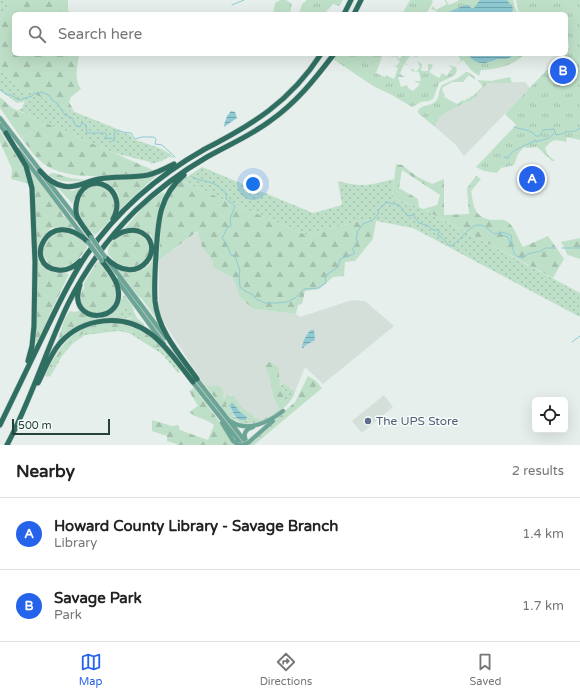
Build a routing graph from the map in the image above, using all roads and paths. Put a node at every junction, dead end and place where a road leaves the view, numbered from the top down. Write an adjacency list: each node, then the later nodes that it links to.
1 (350, 0): 3 (highway)
2 (361, 0): 4 (highway)
3 (344, 12)
4 (355, 12)
5 (319, 56): 13 (highway)
6 (330, 56): 8 (highway)
7 (333, 56): 8 (highway)
8 (304, 90): 12 (highway)
9 (0, 118): 14 (main road)
10 (0, 125): 11 (main road)
11 (6, 133): 16 (main road); 22 (highway)
12 (232, 144): 17 (highway); 21 (highway)
13 (205, 148): 14 (highway); 15 (highway)
14 (40, 171): 16 (main road)
15 (102, 235): 16 (highway); 18 (highway)
16 (89, 239): 18 (highway); 19 (main road, bridge)
17 (110, 239): 19 (highway); 20 (highway)
18 (84, 258): 22 (highway)
19 (104, 259): 20 (highway); 21 (main road)
20 (89, 267): 24 (highway)
21 (195, 380): 23 (main road); 24 (highway)
22 (10, 404): 26 (highway)
23 (213, 404): 25 (main road); 27 (main road); 28 (main road); 30 (main road)
24 (20, 418): 29 (highway)
25 (275, 420): 28 (main road); 28 (main road)
26 (0, 425)
27 (239, 444): 28 (main road, bridge)
28 (248, 444)
29 (7, 445)
30 (242, 445)

